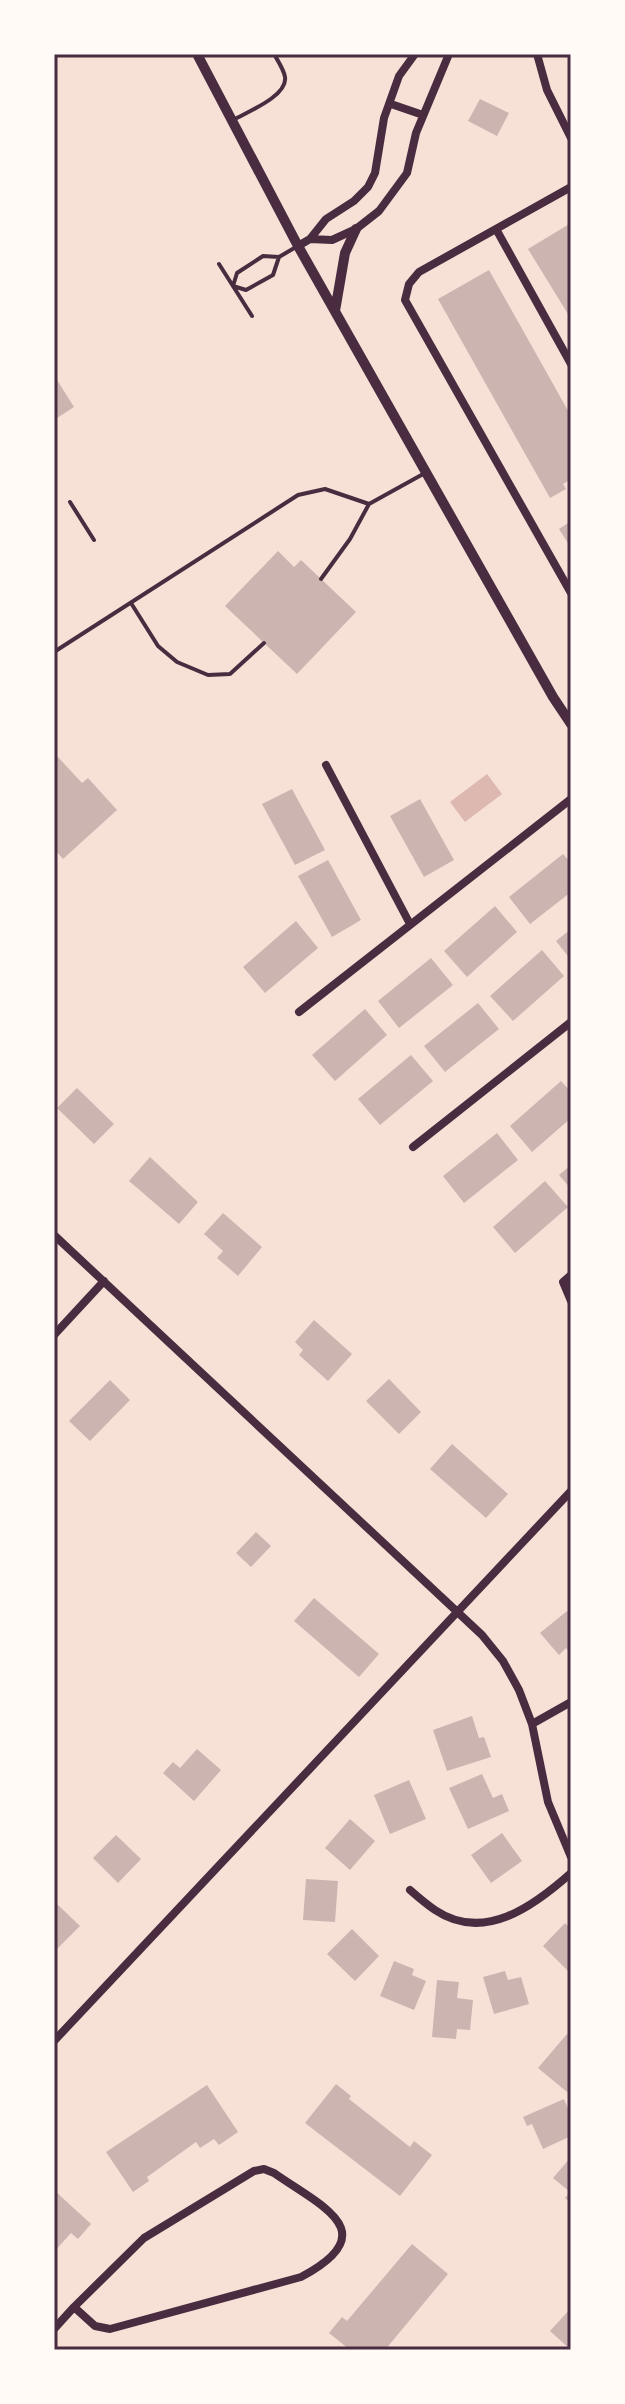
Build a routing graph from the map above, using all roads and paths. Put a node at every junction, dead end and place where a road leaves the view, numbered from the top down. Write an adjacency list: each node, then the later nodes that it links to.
1 (197, 54): 8 (street)
2 (274, 54): 8 (lane)
3 (415, 54): 6 (street)
4 (449, 54): 7 (street)
5 (537, 54): 9 (street)
6 (391, 104): 7 (street); 13 (street)
7 (423, 115): 11 (street)
8 (233, 120): 14 (street)
9 (571, 138)
10 (571, 187): 12 (street)
11 (356, 229): 13 (street); 18 (street)
12 (496, 229): 20 (street); 26 (street)
13 (310, 239): 14 (street)
14 (298, 246): 15 (lane); 18 (street)
15 (279, 257): 17 (lane); 17 (lane)
16 (219, 264): 17 (lane)
17 (233, 286): 19 (lane)
18 (335, 311): 21 (street)
19 (252, 316)
20 (571, 364)
21 (425, 473): 23 (lane); 30 (street)
22 (70, 502): 24 (lane)
23 (369, 504): 25 (lane); 27 (lane)
24 (94, 540)
25 (321, 579)
26 (571, 593)
27 (131, 603): 28 (lane); 29 (lane)
28 (264, 643)
29 (54, 652)
30 (571, 724)
31 (326, 765): 33 (street)
32 (571, 799): 33 (street)
33 (410, 924): 34 (street)
34 (299, 1012)
35 (571, 1022): 36 (street)
36 (413, 1147)
37 (54, 1235): 39 (street)
38 (571, 1275): 40 (street)
39 (104, 1281): 41 (street); 43 (street)
40 (571, 1301)
41 (54, 1335)
42 (571, 1491): 43 (street)
43 (457, 1613): 45 (street); 51 (street)
44 (571, 1702): 45 (street)
45 (532, 1724): 47 (street)
46 (571, 1832): 47 (street)
47 (561, 1836): 48 (street)
48 (571, 1857)
49 (571, 1873): 50 (street)
50 (410, 1890)
51 (54, 2041)
52 (74, 2307): 52 (street); 53 (street)
53 (54, 2329)

